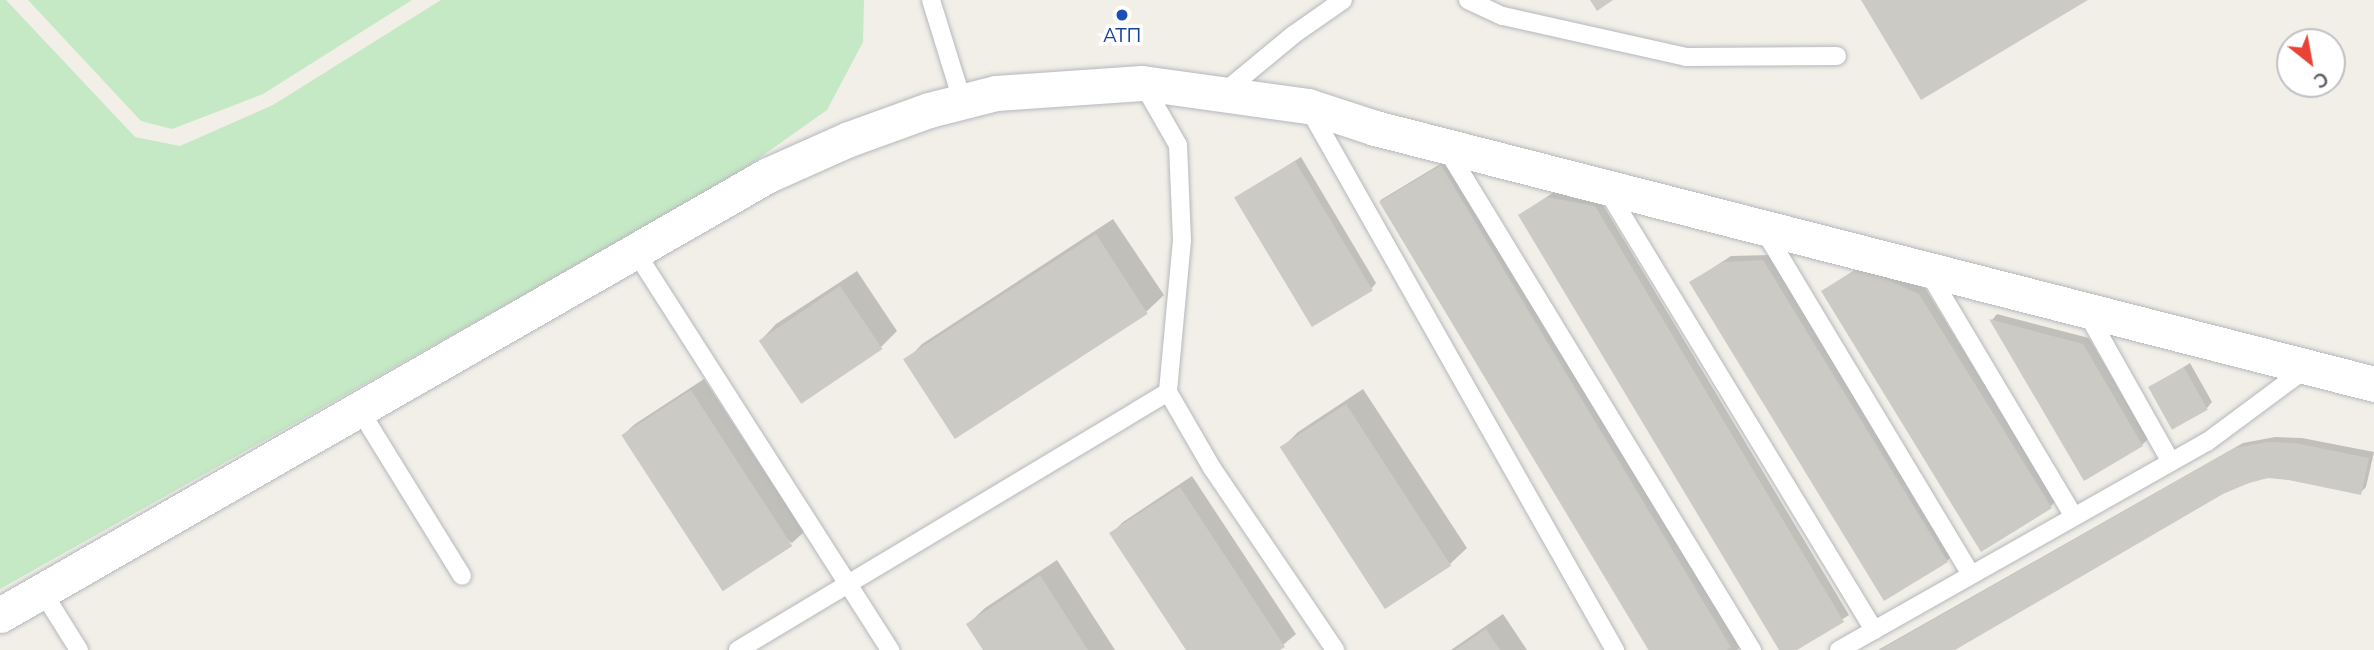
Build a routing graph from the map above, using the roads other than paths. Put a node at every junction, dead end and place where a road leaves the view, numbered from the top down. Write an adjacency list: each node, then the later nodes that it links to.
1 (931, 0): 7 (lane)
2 (1343, 0): 6 (lane)
3 (1468, 0): 4 (lane)
4 (1837, 57)
5 (1142, 83): 6 (street); 7 (street); 17 (lane)
6 (1221, 95): 8 (street)
7 (962, 100): 12 (street)
8 (1308, 106): 9 (street); 31 (lane)
9 (1445, 145): 10 (street); 32 (lane)
10 (1605, 187): 11 (street); 26 (lane)
11 (1762, 227): 13 (street); 21 (lane)
12 (635, 251): 18 (street); 23 (lane)
13 (1926, 269): 14 (street); 20 (lane)
14 (2085, 309): 15 (street); 19 (lane)
15 (2308, 367): 16 (street); 19 (lane)
16 (2374, 384)
17 (1168, 392): 23 (lane); 30 (lane)
18 (359, 409): 22 (lane); 24 (street)
19 (2171, 462): 20 (lane)
20 (2074, 517): 21 (lane)
21 (1971, 575): 26 (lane)
22 (462, 576)
23 (846, 585): 28 (lane); 29 (lane)
24 (42, 591): 25 (street); 27 (lane)
25 (0, 615)
26 (1874, 630): 33 (lane)
27 (79, 650)
28 (738, 650)
29 (890, 650)
30 (1335, 650)
31 (1615, 650)
32 (1752, 650)
33 (1839, 650)

